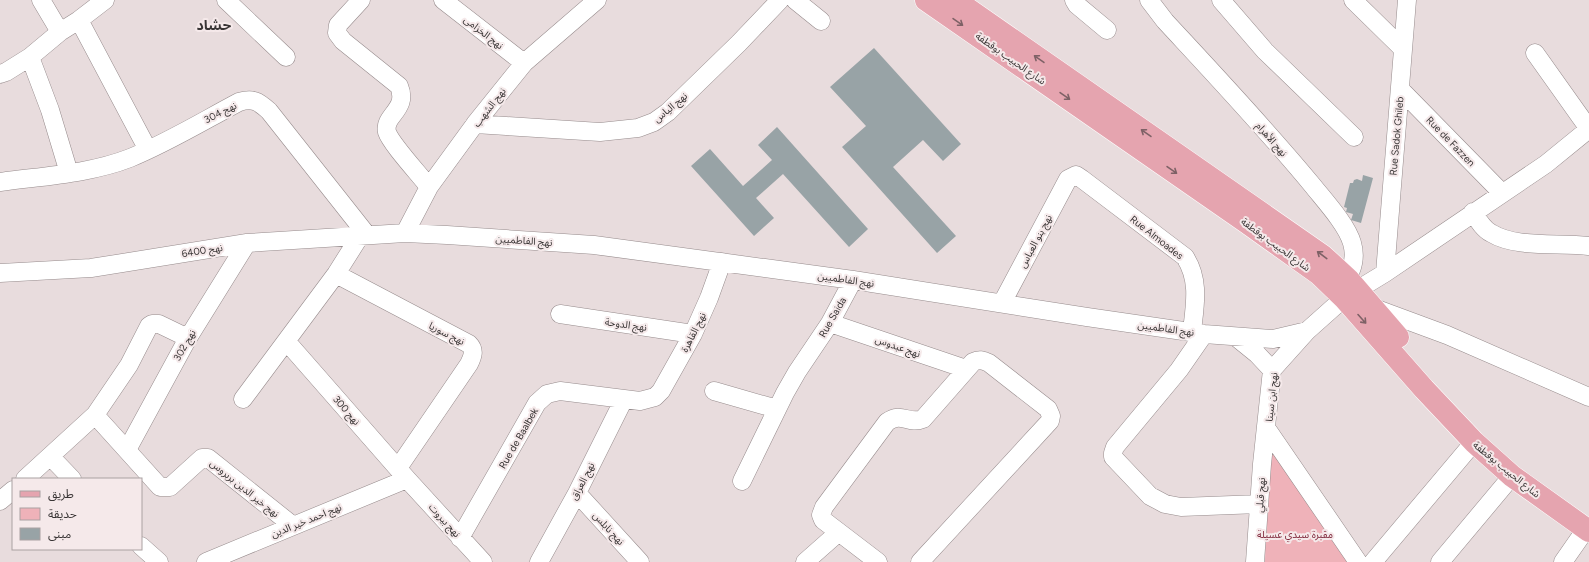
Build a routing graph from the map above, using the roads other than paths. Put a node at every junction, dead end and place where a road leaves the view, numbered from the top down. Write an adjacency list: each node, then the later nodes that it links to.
1 (41, 0): 19 (street)
2 (105, 0): 16 (street)
3 (226, 0): 23 (street)
4 (361, 0): 34 (street)
5 (443, 0): 24 (street, نهج الخزامى)
6 (597, 0): 24 (street, نهج الشهب)
7 (780, 0): 27 (street, نهج الياس)
8 (795, 0): 17 (street)
9 (926, 0): 46 (main road, شارع الحبيب بوقطفة, one-way to 46)
10 (955, 0): 46 (main road, شارع الحبيب بوقطفة, one-way to 10)
11 (1074, 0): 18 (street)
12 (1149, 0): 46 (street, نهج الأهرام)
13 (1221, 0): 29 (street)
14 (1353, 0): 20 (street)
15 (1407, 0): 20 (street, Rue Sadok Ghileb)
16 (79, 20): 19 (street); 30 (street)
17 (821, 21)
18 (1107, 30)
19 (60, 32): 22 (street)
20 (1403, 49): 26 (street, Rue Sadok Ghileb)
21 (1535, 53): 28 (street)
22 (30, 57): 25 (street); 31 (street)
23 (286, 57)
24 (524, 63): 27 (street, نهج الشهب)
25 (0, 74)
26 (1400, 89): 35 (street, Rue de Fazzen); 43 (street, Rue Sadok Ghileb)
27 (475, 124): 34 (street, نهج الشهب)
28 (1589, 129): 35 (street, نهج ابن سينا)
29 (1354, 138)
30 (148, 150): 31 (street, نهج 304); 38 (street, نهج 304)
31 (69, 173): 33 (street, نهج 304)
32 (1068, 179): 47 (street, نهج بنو العباس); 52 (street, Rue Almoades)
33 (0, 182)
34 (429, 187): 37 (street, نهج الشهب)
35 (1502, 193): 36 (street, نهج ابن سينا)
36 (1474, 212): 40 (street); 43 (street, نهج ابن سينا)
37 (405, 233): 38 (street, نهج 6400); 41 (street, نهج الفاطميين)
38 (364, 235): 39 (street, نهج 6400); 44 (street)
39 (246, 243): 42 (street, نهج 6400); 55 (street, نهج 302)
40 (1589, 246)
41 (722, 262): 45 (street, نهج الفاطميين); 53 (street, نهج القاهرة)
42 (0, 273)
43 (1385, 273): 46 (street, نهج ابن سينا)
44 (336, 274): 56 (street); 70 (street, نهج سوريا)
45 (853, 280): 47 (street, نهج الفاطميين); 50 (street, Rue Saida)
46 (1347, 290): 48 (main road, شارع الحبيب بوقطفة); 51 (street, نهج ابن سينا); 67 (main road, شارع الحبيب بوقطفة, one-way to 67)
47 (1002, 303): 52 (street, نهج الفاطميين)
48 (1374, 308): 60 (street); 80 (main road, شارع الحبيب بوقطفة)
49 (560, 314): 53 (street, نهج الدوحة)
50 (830, 323): 57 (street, نهج عبدوس); 64 (street, Rue Saida)
51 (1307, 331): 54 (street, نهج الفاطميين); 58 (street, نهج ابن سينا)
52 (1198, 332): 54 (street, نهج الفاطميين); 78 (street)
53 (693, 334): 61 (street, نهج القاهرة)
54 (1236, 337): 58 (street)
55 (188, 338): 65 (street); 68 (street, نهج 302)
56 (287, 342): 63 (street); 70 (street, نهج 300)
57 (966, 369): 81 (street); 91 (street)
58 (1272, 370): 66 (street, نهج ابن سينا)
59 (714, 391): 64 (street)
60 (1588, 395)
61 (655, 397): 62 (street, Rue de Baalbek)
62 (624, 399): 76 (street, نهج العراق); 82 (street, Rue de Baalbek)
63 (243, 400)
64 (777, 409): 74 (street, Rue Saida)
65 (95, 415): 68 (street, نهج خير الدين بربروس); 69 (street)
66 (1267, 429): 78 (street, نهج قبلي); 93 (street, نهج ابن سينا)
67 (1474, 442): 71 (main road, شارع الحبيب بوقطفة); 94 (street)
68 (127, 450): 79 (street, نهج خير الدين بربروس)
69 (50, 456): 72 (street); 73 (street)
70 (402, 474): 79 (street, نهج احمد خير الدين); 82 (street, نهج بيروت)
71 (1512, 476): 80 (main road, شارع الحبيب بوقطفة); 95 (street)
72 (26, 478)
73 (71, 478)
74 (742, 481)
75 (12, 491): 77 (street)
76 (577, 493): 87 (street, نهج العراق); 88 (street, نهج نابلس)
77 (0, 501)
78 (1259, 504): 92 (street, نهج قبلي)
79 (292, 525): 85 (street, نهج احمد خير الدين)
80 (1588, 525): 96 (street)
81 (839, 532): 89 (street); 90 (street)
82 (460, 538): 86 (street, نهج بيروت)
83 (142, 547): 84 (street)
84 (159, 562)
85 (206, 562)
86 (483, 562)
87 (539, 562)
88 (640, 562)
89 (804, 562)
90 (878, 562)
91 (920, 562)
92 (1255, 562)
93 (1358, 562)
94 (1373, 562)
95 (1440, 562)
96 (1563, 562)

